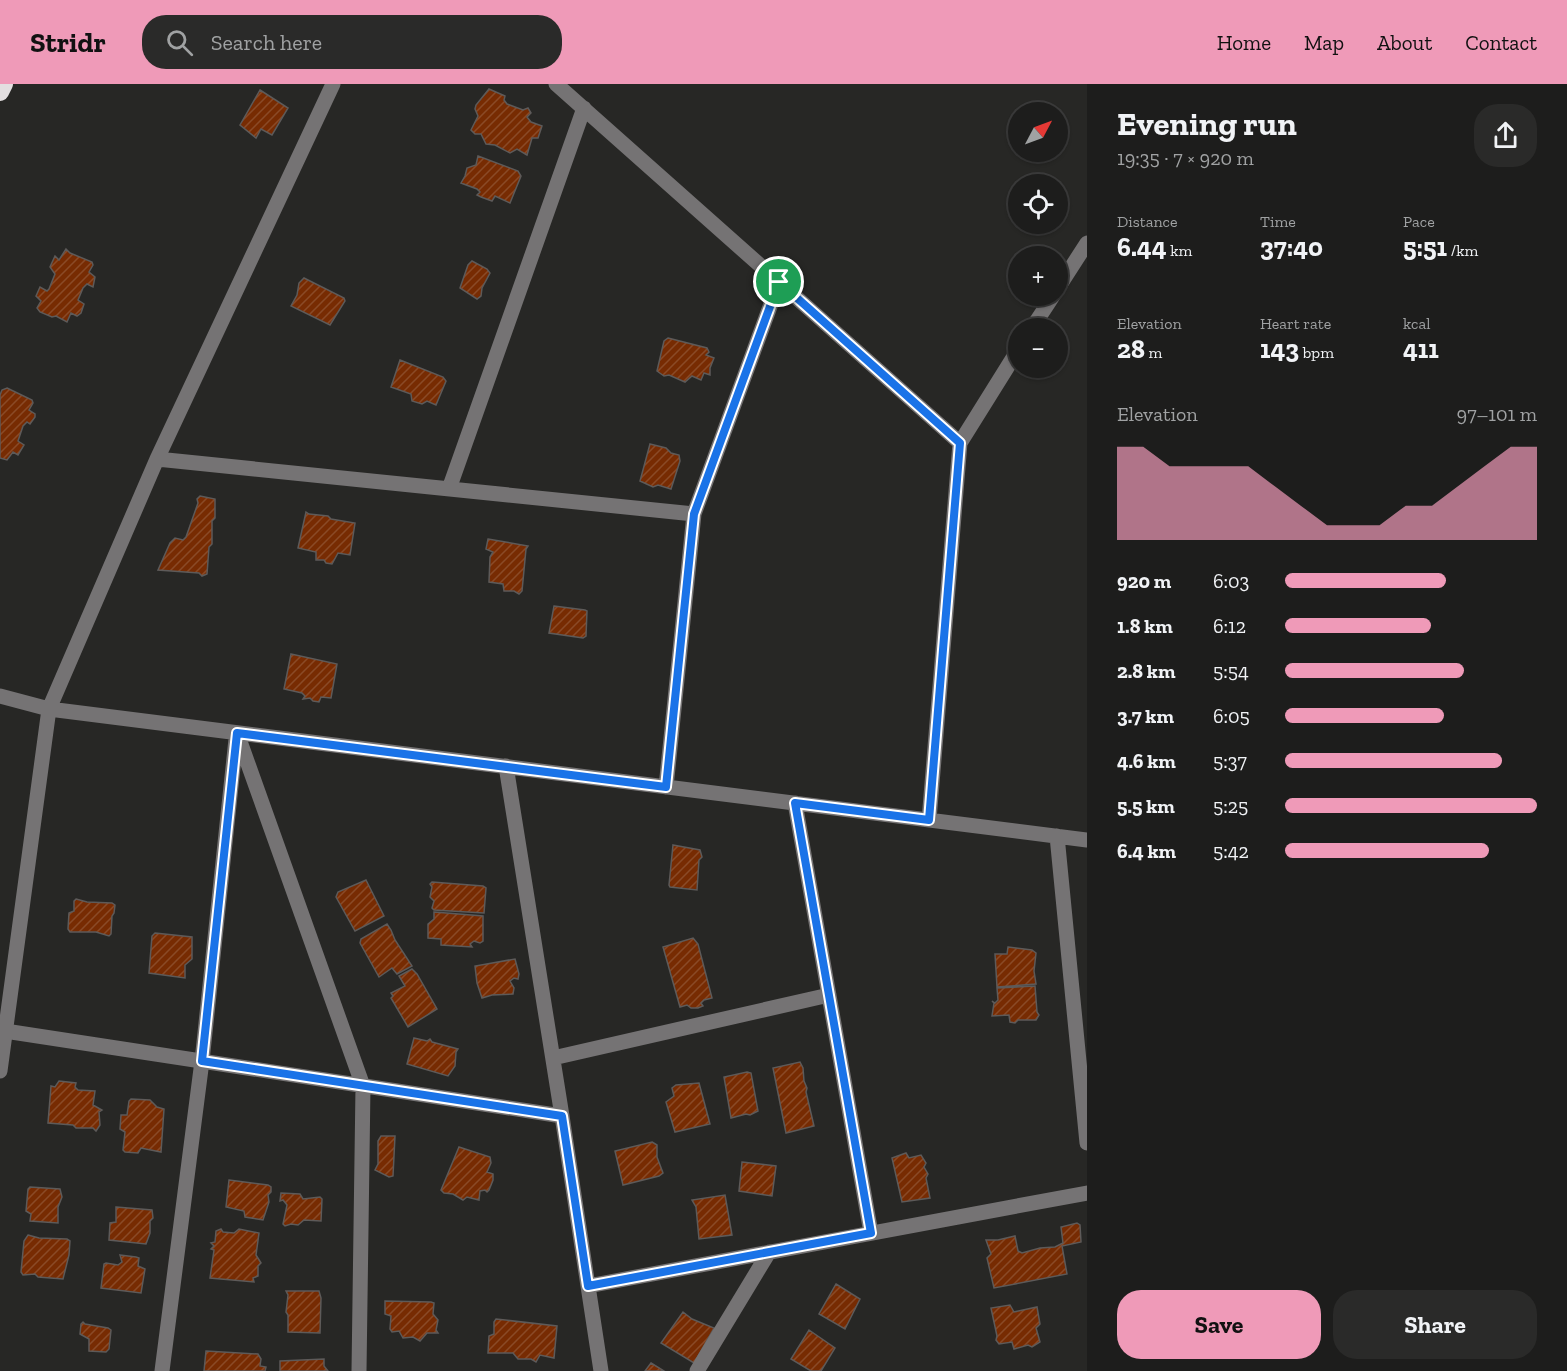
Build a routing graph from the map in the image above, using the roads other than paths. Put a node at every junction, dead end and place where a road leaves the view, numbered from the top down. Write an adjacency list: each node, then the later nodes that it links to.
1 (4, 84): 4 (highway)
2 (333, 84): 11 (street)
3 (556, 84): 5 (street)
4 (0, 92)
5 (584, 108): 8 (street); 12 (street)
6 (1087, 243): 7 (street)
7 (1068, 271)
8 (779, 282): 10 (street); 13 (street)
9 (1008, 366): 10 (street)
10 (960, 443): 20 (street)
11 (157, 459): 12 (street); 15 (street)
12 (449, 489): 13 (street)
13 (694, 514): 18 (street)
14 (0, 696): 15 (street)
15 (49, 709): 16 (street); 24 (street)
16 (237, 733): 17 (street); 26 (street); 28 (street)
17 (506, 766): 18 (street); 25 (street)
18 (666, 787): 19 (street)
19 (795, 803): 20 (street); 23 (street)
20 (929, 820): 21 (street)
21 (1057, 836): 22 (street); 30 (street)
22 (1087, 840)
23 (829, 995): 25 (street); 32 (street)
24 (5, 1031): 26 (street); 27 (street)
25 (553, 1058): 29 (street)
26 (202, 1061): 28 (street); 35 (street)
27 (0, 1071)
28 (363, 1086): 29 (street); 36 (street)
29 (562, 1116): 34 (street)
30 (1087, 1143)
31 (1087, 1193): 32 (street)
32 (871, 1233): 33 (street)
33 (769, 1252): 34 (street); 38 (street)
34 (588, 1286): 37 (street)
35 (162, 1371)
36 (359, 1371)
37 (601, 1371)
38 (697, 1371)

